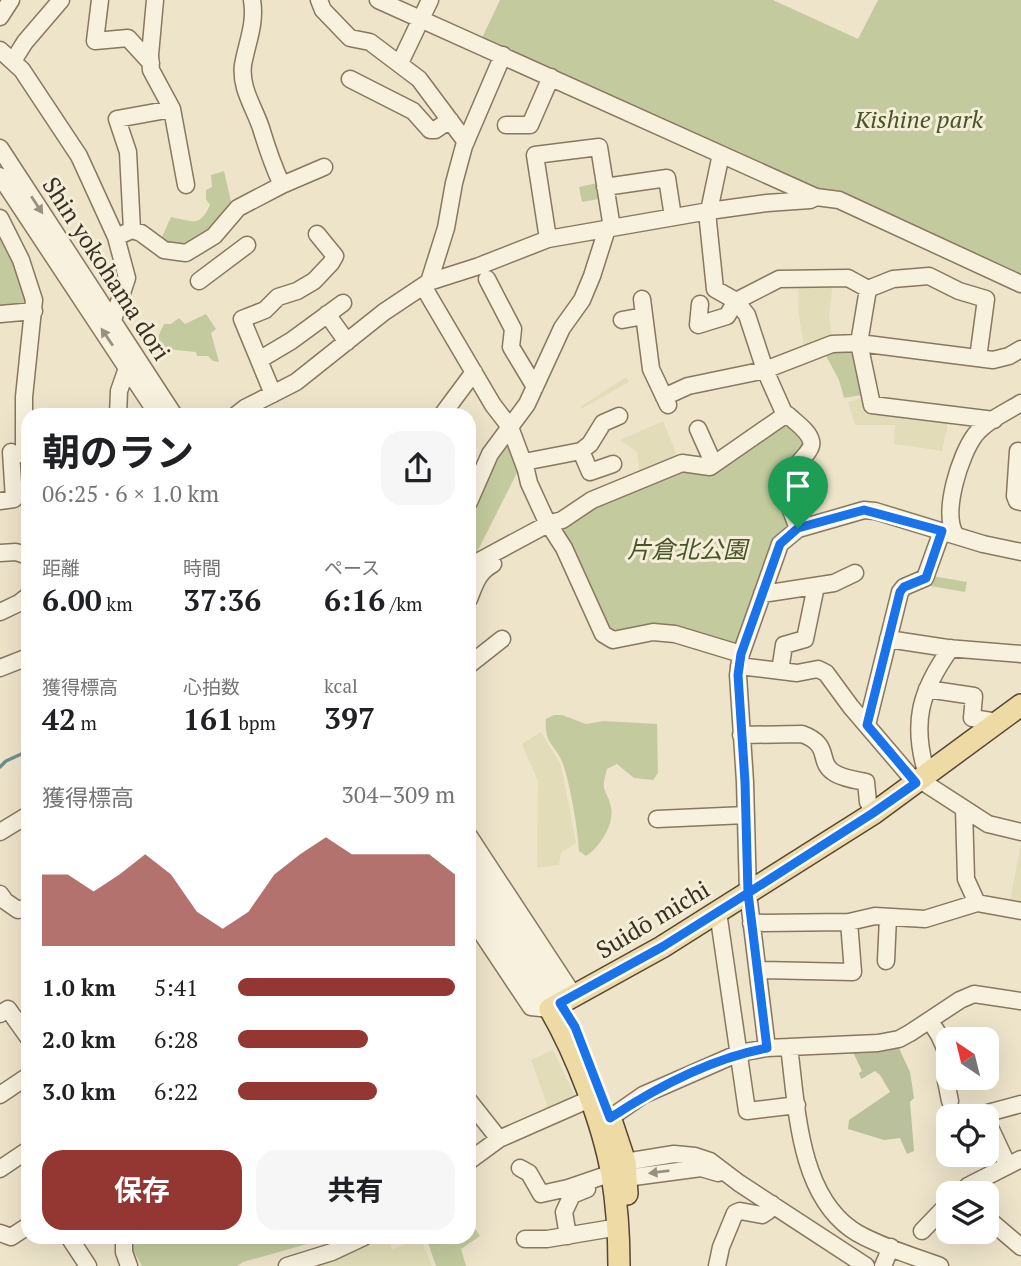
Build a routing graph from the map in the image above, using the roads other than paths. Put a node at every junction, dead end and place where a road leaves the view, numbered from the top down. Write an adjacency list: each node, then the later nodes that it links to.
1 (11, 0): 9 (street)
2 (61, 0): 13 (street)
3 (100, 0): 14 (street)
4 (155, 0): 14 (street)
5 (252, 0): 27 (street)
6 (319, 0): 15 (street)
7 (378, 0): 10 (street)
8 (430, 0): 10 (street)
9 (0, 17)
10 (422, 19): 12 (street); 15 (street)
11 (0, 50): 13 (street)
12 (503, 55): 16 (street); 21 (street)
13 (13, 61): 36 (street)
14 (150, 63): 18 (street)
15 (400, 63): 19 (street)
16 (551, 77): 20 (street); 23 (street)
17 (349, 78): 19 (street)
18 (172, 110): 26 (street); 34 (street)
19 (450, 120): 21 (street)
20 (506, 125)
21 (466, 142): 41 (street)
22 (0, 148): 50 (street, Shin yokohama dori, one-way to 50)
23 (722, 154): 29 (street); 30 (street)
24 (324, 167): 27 (street)
25 (0, 176): 57 (street, Shin yokohama dori, one-way to 25)
26 (186, 185)
27 (282, 185): 39 (street)
28 (605, 187): 31 (street); 33 (street); 37 (street)
29 (816, 197): 30 (street); 42 (street)
30 (708, 211): 31 (street); 44 (street)
31 (673, 217): 33 (street)
32 (0, 218): 47 (street)
33 (609, 228): 37 (street); 60 (street)
34 (132, 230): 36 (street); 39 (street)
35 (317, 234): 56 (street)
36 (116, 237): 50 (street)
37 (548, 239): 41 (street)
38 (247, 244): 39 (street)
39 (186, 253)
40 (487, 279): 60 (street)
41 (426, 284): 52 (street); 59 (street)
42 (1021, 284)
43 (868, 289): 44 (street); 53 (street); 55 (street)
44 (736, 301): 46 (street); 58 (street)
45 (343, 303): 49 (street)
46 (700, 304)
47 (34, 311): 48 (street); 63 (street)
48 (0, 314)
49 (327, 314): 52 (street); 56 (street)
50 (113, 320): 66 (street, Shin yokohama dori)
51 (622, 320): 58 (street)
52 (346, 342): 61 (street)
53 (859, 343): 55 (street); 58 (street); 72 (street)
54 (1021, 349): 55 (street)
55 (978, 358)
56 (259, 360): 61 (street)
57 (127, 368): 64 (street); 65 (street, Shin yokohama dori)
58 (765, 370): 70 (street)
59 (474, 372): 68 (street); 73 (street)
60 (535, 387): 73 (street)
61 (273, 394): 67 (street)
62 (1021, 403): 72 (street)
63 (22, 408)
64 (118, 408)
65 (153, 408)
66 (170, 408)
67 (245, 408)
68 (447, 408)
69 (619, 415): 75 (street)
70 (785, 415): 80 (street); 85 (street)
71 (21, 418): 77 (street)
72 (994, 420): 86 (street)
73 (510, 427): 78 (street); 81 (street)
74 (698, 429): 80 (street)
75 (581, 450): 78 (street); 79 (street)
76 (1018, 451): 83 (street)
77 (16, 454): 82 (street)
78 (524, 462): 84 (street)
79 (613, 464)
80 (710, 467): 84 (street)
81 (476, 486)
82 (0, 501)
83 (1021, 502)
84 (550, 527): 90 (street); 92 (street); 103 (street)
85 (798, 528): 86 (street); 94 (street)
86 (948, 533): 87 (street); 98 (street)
87 (1021, 552)
88 (0, 553): 89 (street)
89 (21, 554)
90 (476, 564)
91 (855, 573): 93 (street)
92 (476, 582)
93 (816, 586): 94 (street); 105 (street)
94 (762, 594): 103 (street)
95 (21, 601): 96 (street)
96 (0, 612)
97 (502, 639): 101 (street)
98 (888, 639): 99 (street); 109 (street)
99 (951, 648): 100 (street); 106 (street)
100 (1021, 654)
101 (476, 659)
102 (21, 660): 104 (street)
103 (740, 660): 105 (street); 110 (street)
104 (0, 668)
105 (780, 671): 109 (street)
106 (927, 689): 108 (street); 111 (street)
107 (1021, 705): 108 (main road, Suidō michi)
108 (998, 722): 111 (main road, Suidō michi)
109 (867, 725): 111 (street)
110 (741, 735): 113 (street); 114 (street)
111 (921, 779): 112 (street); 113 (main road, Suidō michi)
112 (964, 809): 118 (street); 124 (street)
113 (873, 813): 121 (main road, Suidō michi)
114 (746, 815): 116 (street); 121 (street)
115 (21, 819): 117 (street)
116 (657, 819)
117 (0, 832)
118 (1021, 832)
119 (476, 849): 134 (street)
120 (476, 873): 134 (street)
121 (748, 893): 127 (main road, Suidō michi); 130 (street)
122 (0, 894): 125 (street)
123 (476, 894): 134 (street)
124 (977, 903): 126 (street); 128 (street)
125 (21, 909)
126 (1021, 911)
127 (718, 912): 134 (main road, Suidō michi); 142 (street)
128 (888, 918): 129 (street); 132 (street)
129 (849, 922): 130 (street); 133 (street)
130 (751, 923): 133 (street)
131 (476, 925): 134 (street)
132 (886, 961)
133 (758, 970): 141 (street)
134 (561, 1002): 146 (main road); 152 (main road)
135 (1021, 1002): 137 (street)
136 (0, 1014): 138 (street)
137 (930, 1021): 139 (street); 140 (street)
138 (21, 1027)
139 (936, 1030)
140 (789, 1047): 141 (street); 149 (street)
141 (767, 1048): 142 (street)
142 (738, 1053): 149 (street); 152 (street)
143 (21, 1081): 145 (street)
144 (948, 1090): 147 (street)
145 (0, 1095)
146 (590, 1099): 153 (street); 160 (main road)
147 (950, 1101)
148 (1021, 1104): 151 (street)
149 (797, 1105): 175 (street)
150 (476, 1110): 153 (street)
151 (999, 1110)
152 (610, 1118): 160 (main road)
153 (499, 1139): 156 (street)
154 (999, 1139): 157 (street)
155 (21, 1155): 159 (street)
156 (476, 1156)
157 (1014, 1163): 162 (street)
158 (520, 1168): 161 (street)
159 (0, 1169)
160 (621, 1171): 161 (street); 163 (street); 165 (main road); 182 (main road)
161 (585, 1181): 170 (street)
162 (978, 1181)
163 (772, 1204): 183 (street); 184 (street)
164 (936, 1216): 168 (street)
165 (619, 1227): 170 (street); 181 (main road)
166 (999, 1228): 176 (street)
167 (21, 1231): 169 (street)
168 (922, 1231)
169 (0, 1233)
170 (568, 1236): 171 (street)
171 (525, 1239)
172 (72, 1244): 178 (street)
173 (124, 1244): 179 (street)
174 (353, 1244): 177 (street)
175 (891, 1247): 185 (street); 186 (street)
176 (1021, 1247)
177 (328, 1260): 180 (street)
178 (80, 1263)
179 (129, 1266)
180 (287, 1266)
181 (619, 1266)
182 (632, 1266)
183 (717, 1266)
184 (866, 1266)
185 (883, 1266)
186 (940, 1266)

